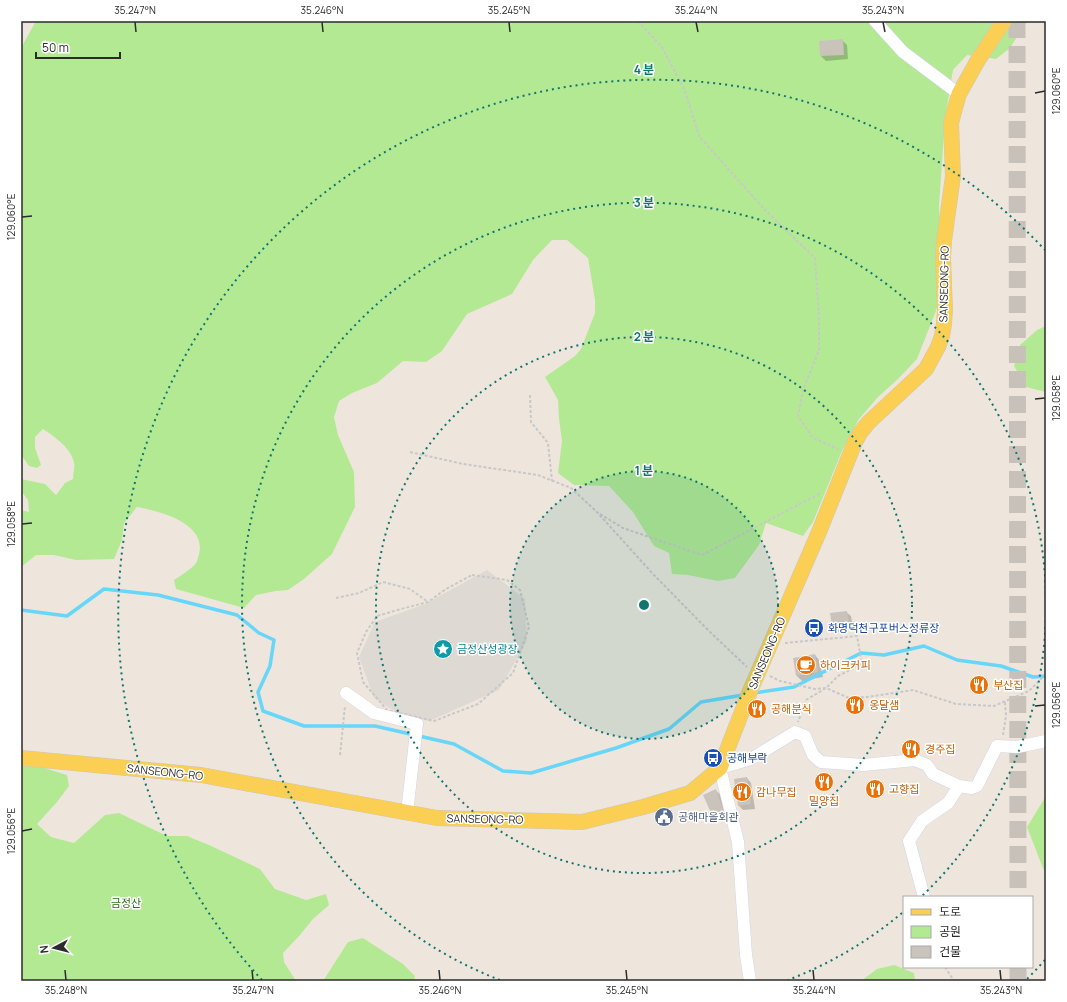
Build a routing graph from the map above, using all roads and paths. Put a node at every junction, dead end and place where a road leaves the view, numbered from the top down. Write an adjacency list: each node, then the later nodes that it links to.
1 (638, 21): 7 (path)
2 (875, 21): 4 (lane)
3 (1004, 21): 4 (main road, SANSEONG-RO)
4 (959, 94): 7 (main road, SANSEONG-RO)
5 (530, 395): 8 (path)
6 (410, 452): 8 (path)
7 (850, 455): 9 (main road, SANSEONG-RO)
8 (552, 481): 10 (path)
9 (838, 484): 10 (path); 13 (main road, SANSEONG-RO)
10 (596, 512): 14 (path)
11 (336, 598): 12 (path)
12 (428, 602): 12 (path)
13 (770, 644): 14 (main road, SANSEONG-RO); 16 (path)
14 (758, 673): 16 (path); 25 (main road, SANSEONG-RO)
15 (1046, 674): 18 (path)
16 (826, 688): 18 (path); 20 (path)
17 (346, 693): 27 (lane)
18 (1005, 702): 22 (path)
19 (343, 719): 23 (path)
20 (795, 732): 25 (lane); 26 (lane)
21 (1046, 741): 22 (lane)
22 (1001, 746): 26 (lane)
23 (340, 755)
24 (21, 758): 27 (main road, SANSEONG-RO)
25 (720, 768): 27 (main road, SANSEONG-RO); 30 (lane)
26 (959, 786): 28 (lane)
27 (407, 813)
28 (924, 896)
29 (947, 968): 31 (path)
30 (750, 981)
31 (954, 981)

